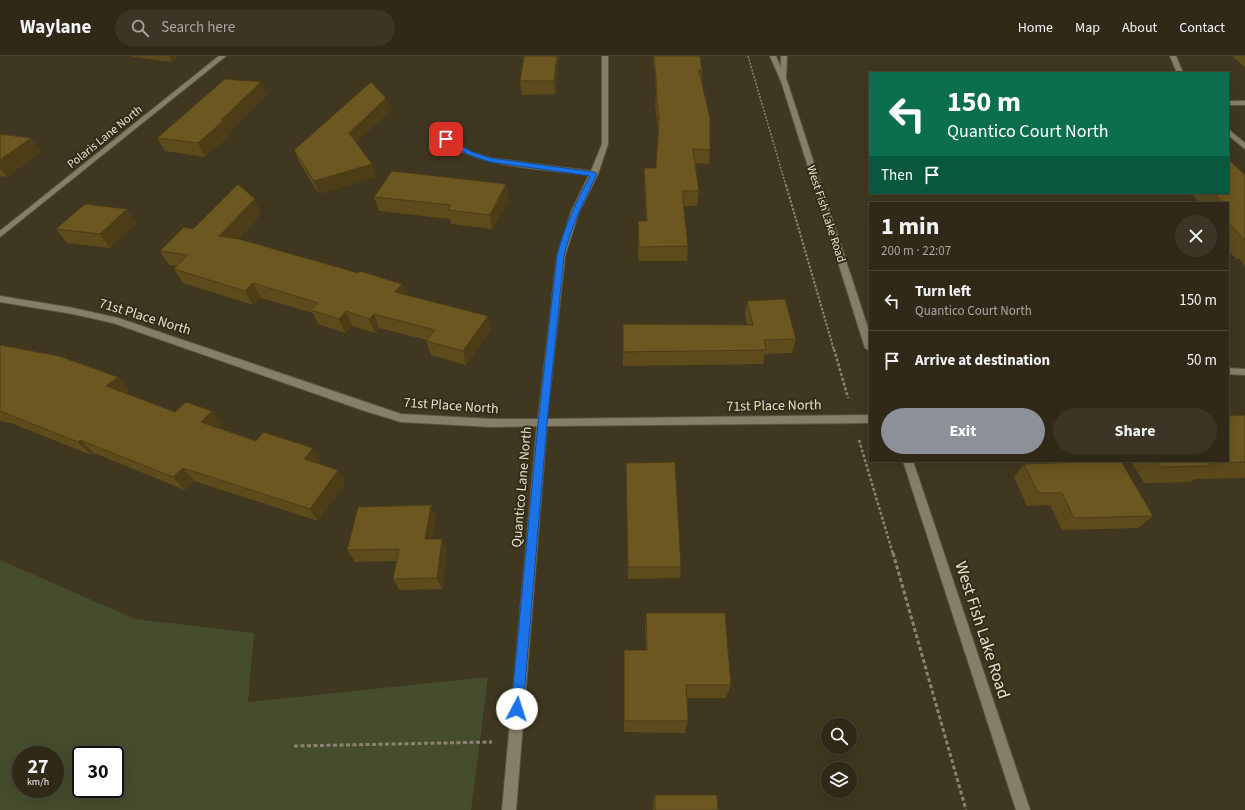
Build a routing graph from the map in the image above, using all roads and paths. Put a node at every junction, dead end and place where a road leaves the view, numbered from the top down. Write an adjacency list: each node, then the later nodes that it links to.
1 (224, 56): 15 (street, Polaris Lane North)
2 (605, 56): 14 (street, Quantico Lane North)
3 (748, 56): 20 (path)
4 (773, 56): 8 (street, West Fish Lake Road)
5 (784, 56): 8 (street, West Fish Lake Road)
6 (1172, 56): 7 (street)
7 (1180, 72)
8 (784, 81): 17 (street, West Fish Lake Road)
9 (1229, 103): 10 (street)
10 (1245, 103)
11 (1229, 132): 13 (street)
12 (446, 139): 14 (street)
13 (1245, 146)
14 (594, 174): 22 (street, Quantico Lane North)
15 (0, 235)
16 (0, 299): 22 (street, 71st Place North)
17 (869, 345)
18 (1229, 371): 19 (street)
19 (1245, 372)
20 (850, 402)
21 (869, 418): 22 (street, 71st Place North)
22 (542, 423): 25 (street, Quantico Lane North)
23 (857, 435): 28 (path)
24 (908, 462): 29 (street, West Fish Lake Road)
25 (514, 741): 26 (path); 27 (street, Quantico Lane North)
26 (294, 746)
27 (509, 810)
28 (966, 810)
29 (1024, 810)

